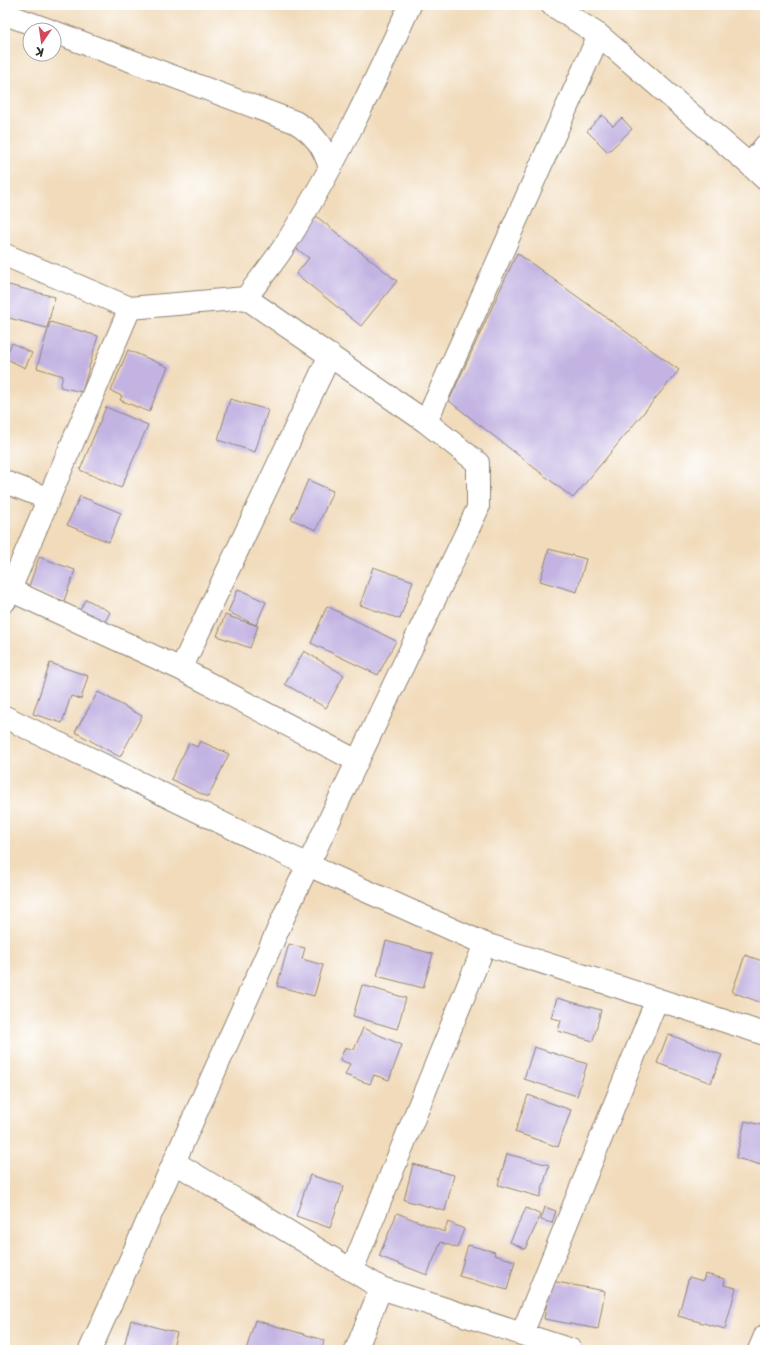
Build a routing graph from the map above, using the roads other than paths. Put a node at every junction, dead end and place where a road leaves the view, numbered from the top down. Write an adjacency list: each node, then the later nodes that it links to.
1 (410, 5): 8 (street)
2 (552, 5): 6 (street)
3 (5, 14): 4 (street)
4 (27, 22)
5 (62, 35): 8 (street)
6 (599, 35): 9 (street); 14 (street)
7 (765, 146): 9 (street)
8 (330, 168): 11 (street)
9 (757, 172)
10 (5, 255): 12 (street)
11 (246, 298): 12 (street); 13 (street)
12 (130, 308): 16 (street)
13 (330, 355): 14 (street); 18 (street)
14 (426, 422): 20 (street)
15 (5, 482): 16 (street)
16 (49, 498): 17 (street)
17 (7, 596): 18 (street)
18 (181, 670): 20 (street)
19 (5, 717): 21 (street)
20 (357, 761): 21 (street)
21 (308, 865): 22 (street); 25 (street)
22 (485, 944): 23 (street); 26 (street)
23 (657, 999): 24 (street); 28 (street)
24 (765, 1034)
25 (174, 1162): 26 (street); 30 (street)
26 (352, 1270): 27 (street)
27 (382, 1288): 28 (street); 31 (street)
28 (522, 1334): 32 (street)
29 (765, 1336): 33 (street)
30 (90, 1350)
31 (356, 1350)
32 (572, 1350)
33 (759, 1350)

